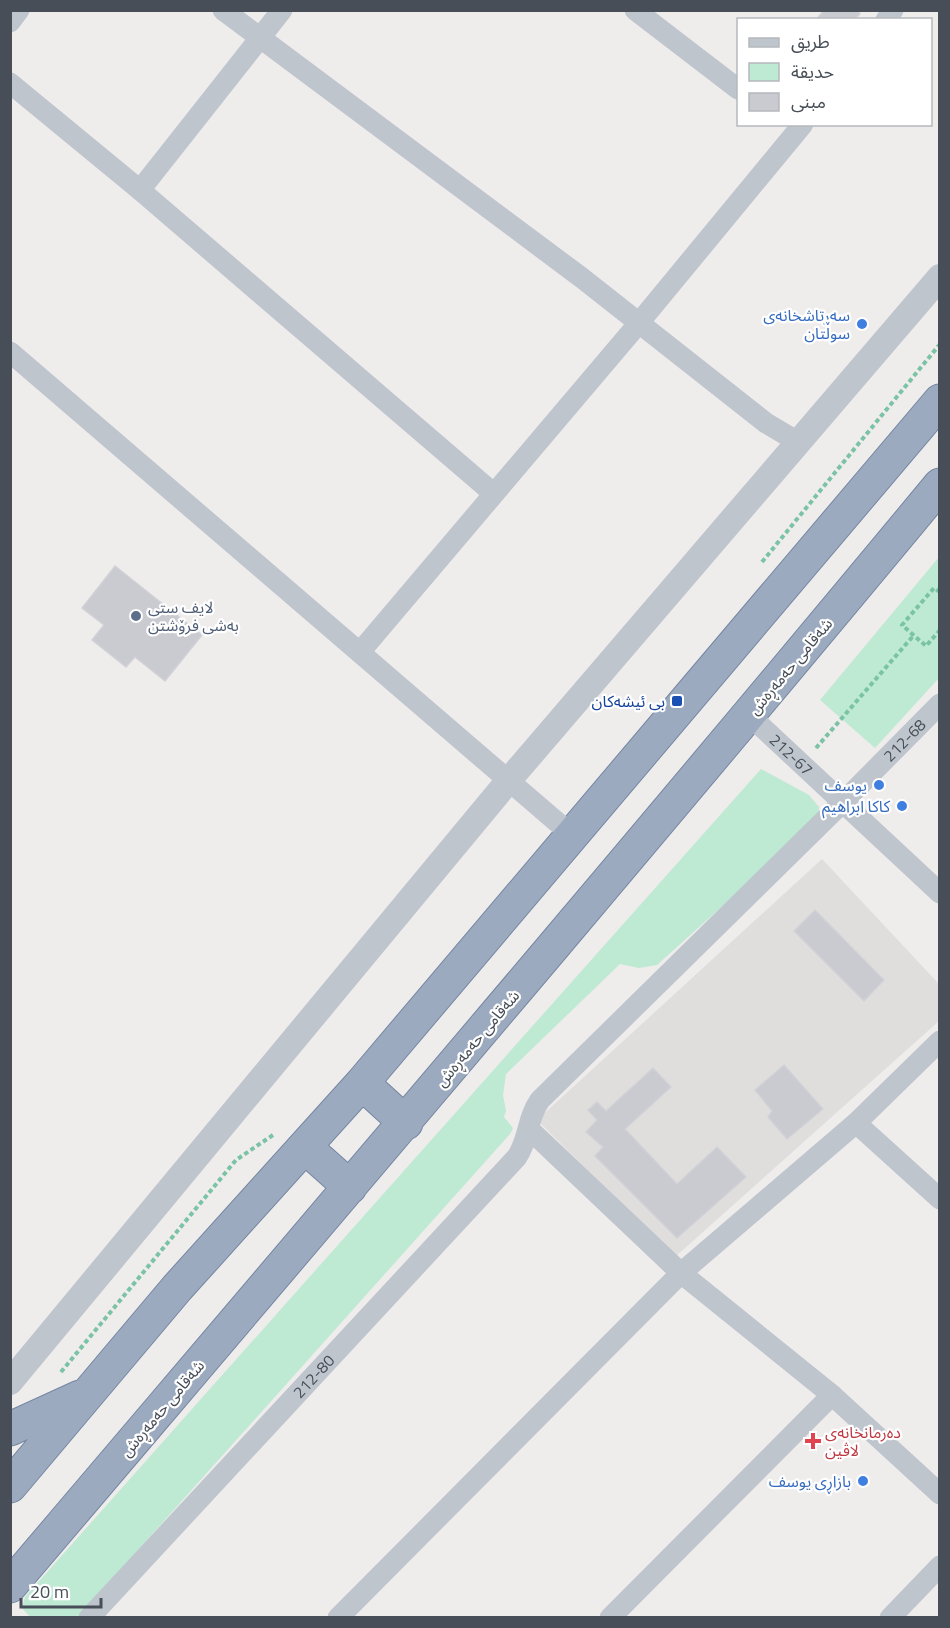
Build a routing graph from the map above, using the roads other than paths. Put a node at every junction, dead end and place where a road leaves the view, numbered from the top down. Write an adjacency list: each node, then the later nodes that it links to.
1 (19, 10): 5 (street)
2 (224, 10): 6 (street)
3 (282, 10): 6 (street)
4 (634, 10): 8 (street)
5 (10, 22)
6 (261, 38): 10 (street); 12 (street)
7 (10, 83): 10 (street)
8 (737, 88)
9 (796, 127): 12 (street)
10 (140, 190): 17 (street)
11 (939, 277): 15 (street)
12 (638, 324): 15 (street); 17 (street)
13 (10, 352): 18 (street)
14 (939, 400): 23 (highway)
15 (798, 442): 21 (street)
16 (939, 485): 20 (highway, شەقامی حەمەڕەش)
17 (493, 493): 18 (street)
18 (360, 652): 21 (street)
19 (939, 704): 22 (street, 212-68)
20 (749, 715): 22 (street, 212-67); 27 (highway, شەقامی حەمەڕەش)
21 (509, 780): 23 (street); 34 (street)
22 (843, 802): 24 (street, 212-67); 29 (street, 212-68)
23 (572, 835): 26 (highway)
24 (939, 893)
25 (939, 1041): 28 (street)
26 (362, 1083): 27 (highway); 30 (highway)
27 (406, 1123): 31 (highway, شەقامی حەمەڕەش)
28 (856, 1123): 32 (street); 33 (street)
29 (529, 1129): 33 (street); 42 (street, 212-80)
30 (292, 1139): 31 (highway); 35 (highway)
31 (350, 1187): 41 (highway, شەقامی حەمەڕەش)
32 (939, 1199)
33 (681, 1273): 36 (street); 43 (street)
34 (10, 1383)
35 (89, 1392): 37 (highway); 38 (highway)
36 (832, 1395): 39 (street); 44 (street)
37 (10, 1429)
38 (10, 1486)
39 (939, 1494)
40 (939, 1566): 45 (street)
41 (10, 1587)
42 (89, 1617)
43 (338, 1617)
44 (610, 1617)
45 (890, 1617)

